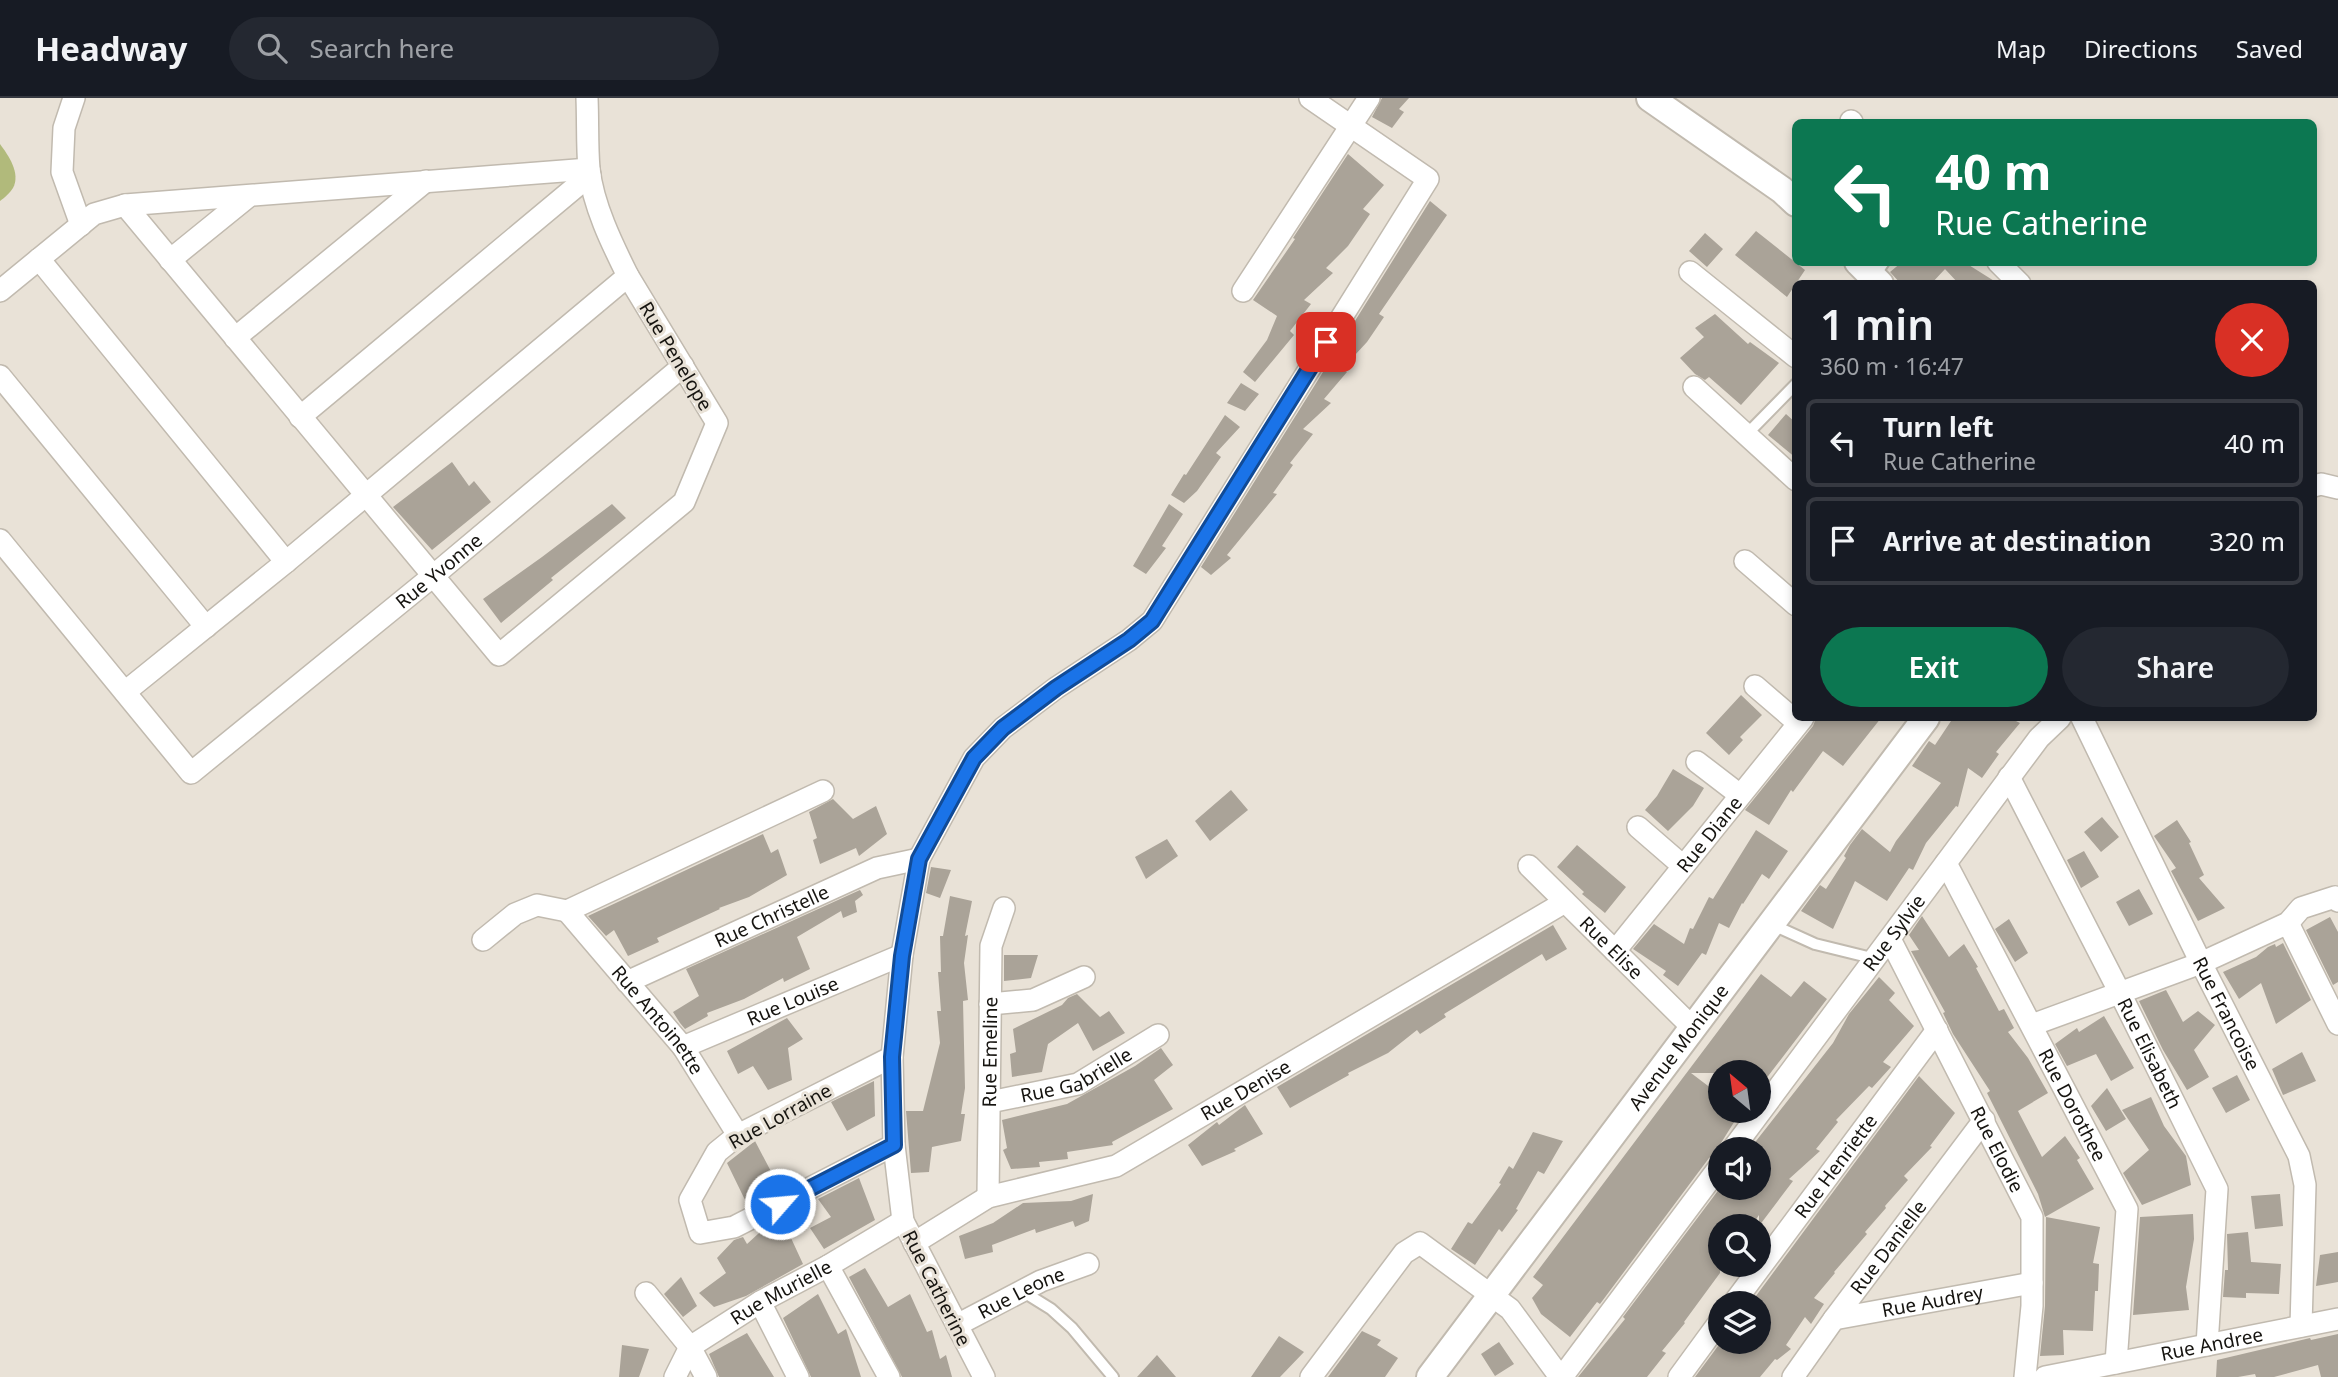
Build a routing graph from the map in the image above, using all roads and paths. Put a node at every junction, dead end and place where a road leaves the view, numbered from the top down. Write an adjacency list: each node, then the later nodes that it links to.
1 (74, 98): 12 (street)
2 (587, 98): 7 (street, Rue Penelope)
3 (1310, 98): 6 (street, Rue Catherine)
4 (1369, 98): 6 (street)
5 (1650, 98): 10 (street)
6 (1350, 127): 20 (street); 51 (street, Rue Catherine)
7 (590, 172): 8 (street); 17 (street, Rue Penelope); 27 (street)
8 (426, 181): 9 (street); 21 (street)
9 (249, 196): 11 (street); 14 (street)
10 (1792, 199)
11 (125, 205): 12 (street); 14 (street)
12 (80, 225): 13 (street)
13 (39, 259): 19 (street); 35 (street)
14 (170, 260): 21 (street)
15 (2002, 266): 18 (street)
16 (1690, 272): 22 (street)
17 (628, 276): 23 (street, Rue Penelope); 32 (street)
18 (2016, 280)
19 (0, 291)
20 (1242, 291)
21 (235, 338): 27 (street)
22 (1792, 354)
23 (683, 366): 36 (street, Rue Yvonne); 36 (street, Rue Penelope)
24 (0, 376): 38 (street)
25 (1694, 387): 28 (street)
26 (1792, 388): 28 (lane)
27 (300, 417): 32 (street)
28 (1746, 435): 29 (street)
29 (1792, 476)
30 (2317, 485): 31 (street)
31 (2338, 488)
32 (365, 495): 35 (street); 36 (street)
33 (0, 540): 40 (street)
34 (1745, 561): 37 (street)
35 (286, 562): 38 (street)
36 (433, 576): 40 (street, Rue Yvonne)
37 (1792, 602)
38 (206, 627): 40 (street)
39 (1755, 686): 41 (street)
40 (125, 692)
41 (1792, 713)
42 (1800, 721): 49 (street, Rue Diane)
43 (1924, 721): 60 (street, Avenue Monique)
44 (2050, 721): 47 (street, Rue Sylvie)
45 (2083, 721): 66 (street, Rue Francoise)
46 (1697, 762): 49 (street)
47 (2009, 777): 52 (street, Rue Sylvie); 69 (street, Rue Elisabeth)
48 (823, 790): 58 (street)
49 (1740, 795): 54 (street, Rue Diane)
50 (1638, 827): 54 (street)
51 (919, 859): 64 (street, Rue Catherine); 68 (street, Rue Christelle)
52 (1946, 863): 61 (street, Rue Sylvie); 72 (street, Rue Dorothee)
53 (1529, 866): 56 (street, Rue Elise)
54 (1683, 866): 63 (street, Rue Diane)
55 (2337, 899): 59 (street)
56 (1565, 902): 63 (street, Rue Elise); 84 (street, Rue Denise)
57 (1004, 908): 70 (street, Rue Emeline)
58 (567, 911): 62 (street); 68 (street, Rue Antoinette)
59 (2288, 923): 66 (street); 71 (street)
60 (1770, 924): 65 (lane); 73 (street, Avenue Monique)
61 (1890, 939): 65 (street, Rue Sylvie); 74 (street, Rue Elodie)
62 (483, 940)
63 (1615, 951): 73 (street, Rue Elise)
64 (902, 956): 76 (street, Rue Louise); 77 (street, Rue Catherine)
65 (1875, 959): 81 (street, Rue Sylvie)
66 (2201, 963): 69 (street); 98 (street, Rue Francoise)
67 (1084, 977): 70 (street)
68 (627, 982): 76 (street, Rue Antoinette)
69 (2120, 993): 72 (street); 100 (street, Rue Elisabeth)
70 (990, 1004): 78 (street, Rue Emeline)
71 (2338, 1024)
72 (2032, 1025): 102 (street, Rue Dorothee)
73 (1693, 1028): 93 (street, Avenue Monique)
74 (1937, 1030): 79 (street, Rue Elodie); 90 (street, Rue Henriette)
75 (1158, 1035): 78 (street, Rue Gabrielle)
76 (683, 1047): 80 (street, Rue Antoinette)
77 (892, 1057): 80 (street, Rue Lorraine); 82 (street, Rue Catherine)
78 (990, 1102): 84 (street, Rue Emeline)
79 (1984, 1120): 89 (street, Rue Elodie); 96 (street, Rue Danielle)
80 (738, 1135): 82 (street, Rue Lorraine)
81 (1742, 1137)
82 (894, 1145): 85 (street, Rue Catherine)
83 (1708, 1182): 111 (street)
84 (988, 1197): 86 (street, Rue Denise)
85 (903, 1221): 86 (street, Rue Catherine); 88 (street, Rue Murielle)
86 (914, 1243): 97 (street, Rue Catherine)
87 (1088, 1264): 91 (street, Rue Leone)
88 (828, 1266): 94 (street, Rue Murielle); 106 (street)
89 (2032, 1283): 96 (street, Rue Audrey); 114 (street, Rue Elodie)
90 (1743, 1291)
91 (1022, 1292): 97 (street, Rue Leone); 108 (lane)
92 (646, 1293): 101 (street)
93 (1492, 1296): 109 (street); 110 (street, Avenue Monique); 111 (street)
94 (760, 1302): 101 (street, Rue Murielle); 105 (street)
95 (2338, 1319): 98 (street, Rue Andree)
96 (1834, 1320): 113 (street, Rue Danielle)
97 (957, 1325): 107 (street, Rue Catherine)
98 (2301, 1326): 100 (street, Rue Andree)
99 (1708, 1337): 112 (street)
100 (2207, 1345): 102 (street, Rue Andree)
101 (690, 1346): 103 (street); 104 (street)
102 (2116, 1363): 115 (street, Rue Andree)
103 (675, 1377)
104 (706, 1377)
105 (798, 1377)
106 (889, 1377)
107 (984, 1377)
108 (1113, 1377)
109 (1311, 1377)
110 (1430, 1377)
111 (1561, 1377)
112 (1678, 1377)
113 (1793, 1377)
114 (2025, 1377)
115 (2045, 1377)

